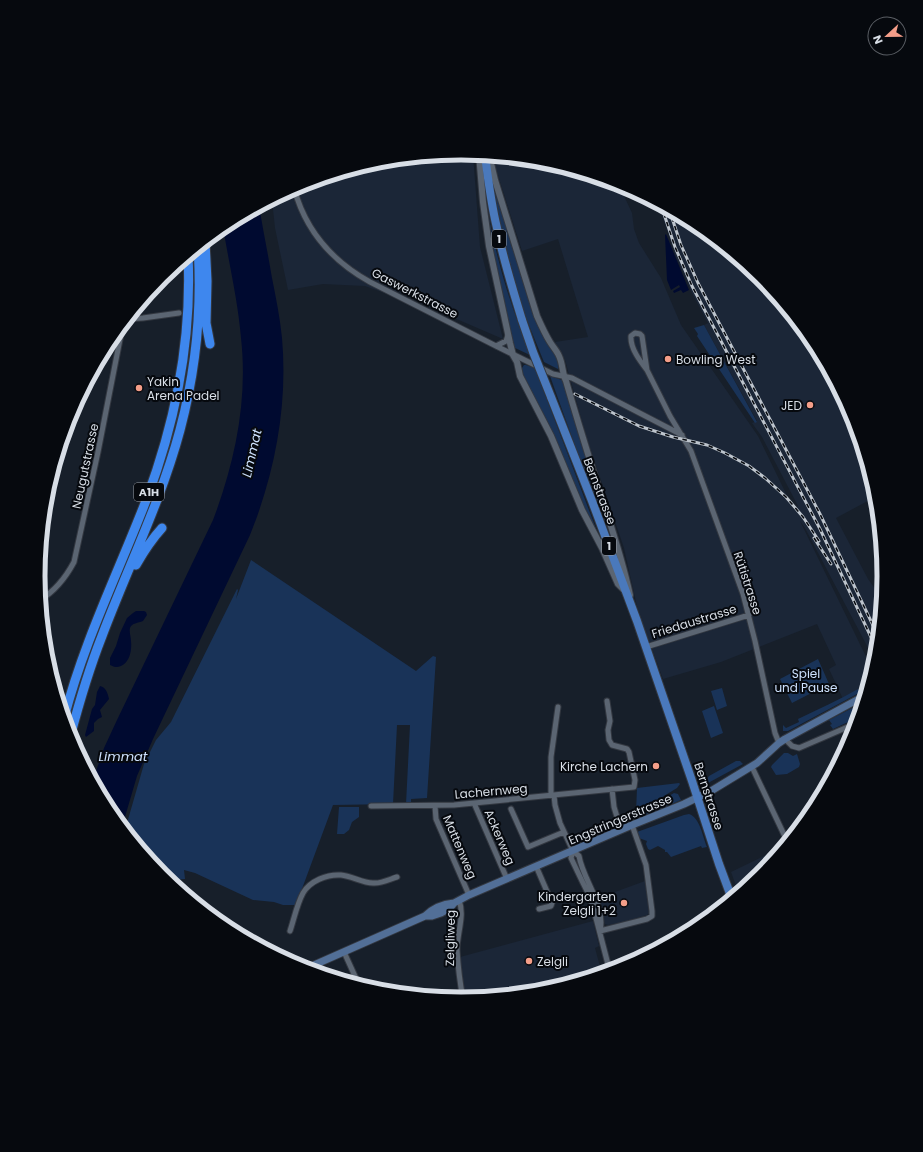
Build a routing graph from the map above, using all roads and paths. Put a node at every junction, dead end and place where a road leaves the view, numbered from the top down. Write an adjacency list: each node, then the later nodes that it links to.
1 (480, 160): 10 (street)
2 (486, 160): 19 (main road, Bernstrasse / 1, bridge)
3 (490, 160): 16 (street)
4 (296, 194): 13 (street, Gaswerkstrasse)
5 (205, 248): 12 (highway)
6 (198, 254): 21 (highway, A1H)
7 (188, 262): 28 (highway, A1H)
8 (179, 313): 9 (street)
9 (133, 319)
10 (509, 334): 13 (street); 14 (street)
11 (121, 337): 20 (street, Neugutstrasse)
12 (210, 344)
13 (496, 346): 14 (street, Gaswerkstrasse)
14 (513, 354): 16 (street, Gaswerkstrasse); 19 (street)
15 (647, 370): 15 (street); 17 (street, Rütistrasse)
16 (563, 375): 17 (street); 23 (street)
17 (682, 435): 22 (street, Rütistrasse)
18 (162, 528): 21 (highway)
19 (626, 591): 23 (main road, Bernstrasse / 1)
20 (46, 595)
21 (114, 605): 29 (highway, A1H)
22 (749, 615): 24 (street, Friedaustrasse); 31 (street, Rütistrasse)
23 (635, 616): 24 (main road, Bernstrasse / 1)
24 (646, 647): 35 (main road, Bernstrasse / 1)
25 (860, 698): 31 (main road, Engstringerstrasse)
26 (606, 701): 33 (street, Lachernweg)
27 (558, 707): 34 (street)
28 (67, 709)
29 (73, 726)
30 (850, 726): 31 (street)
31 (782, 741): 32 (main road, Engstringerstrasse)
32 (752, 767): 35 (main road, Engstringerstrasse); 43 (street)
33 (612, 789): 34 (street, Lachernweg); 41 (street)
34 (552, 795): 36 (street, Lachernweg); 42 (street)
35 (697, 798): 40 (main road, Engstringerstrasse); 48 (main road, Bernstrasse / 1)
36 (474, 803): 38 (street, Lachernweg); 47 (street, Ackerweg)
37 (371, 806): 38 (street, Lachernweg)
38 (435, 806): 49 (street, Mattenweg)
39 (511, 809): 42 (street)
40 (632, 825): 41 (main road, Engstringerstrasse); 53 (street)
41 (621, 830): 44 (main road, Engstringerstrasse)
42 (564, 832): 44 (street)
43 (786, 838)
44 (573, 851): 45 (main road, Engstringerstrasse); 53 (street)
45 (536, 866): 47 (main road, Engstringerstrasse); 51 (street)
46 (397, 877): 52 (street)
47 (507, 879): 49 (main road, Engstringerstrasse)
48 (730, 894)
49 (469, 896): 50 (main road, Engstringerstrasse)
50 (456, 902): 54 (main road, Engstringerstrasse); 58 (street, Zelgliweg)
51 (539, 909)
52 (290, 931)
53 (600, 931): 56 (street)
54 (344, 952): 55 (main road, Engstringerstrasse); 57 (street)
55 (314, 965)
56 (608, 965)
57 (356, 978)
58 (462, 992)

